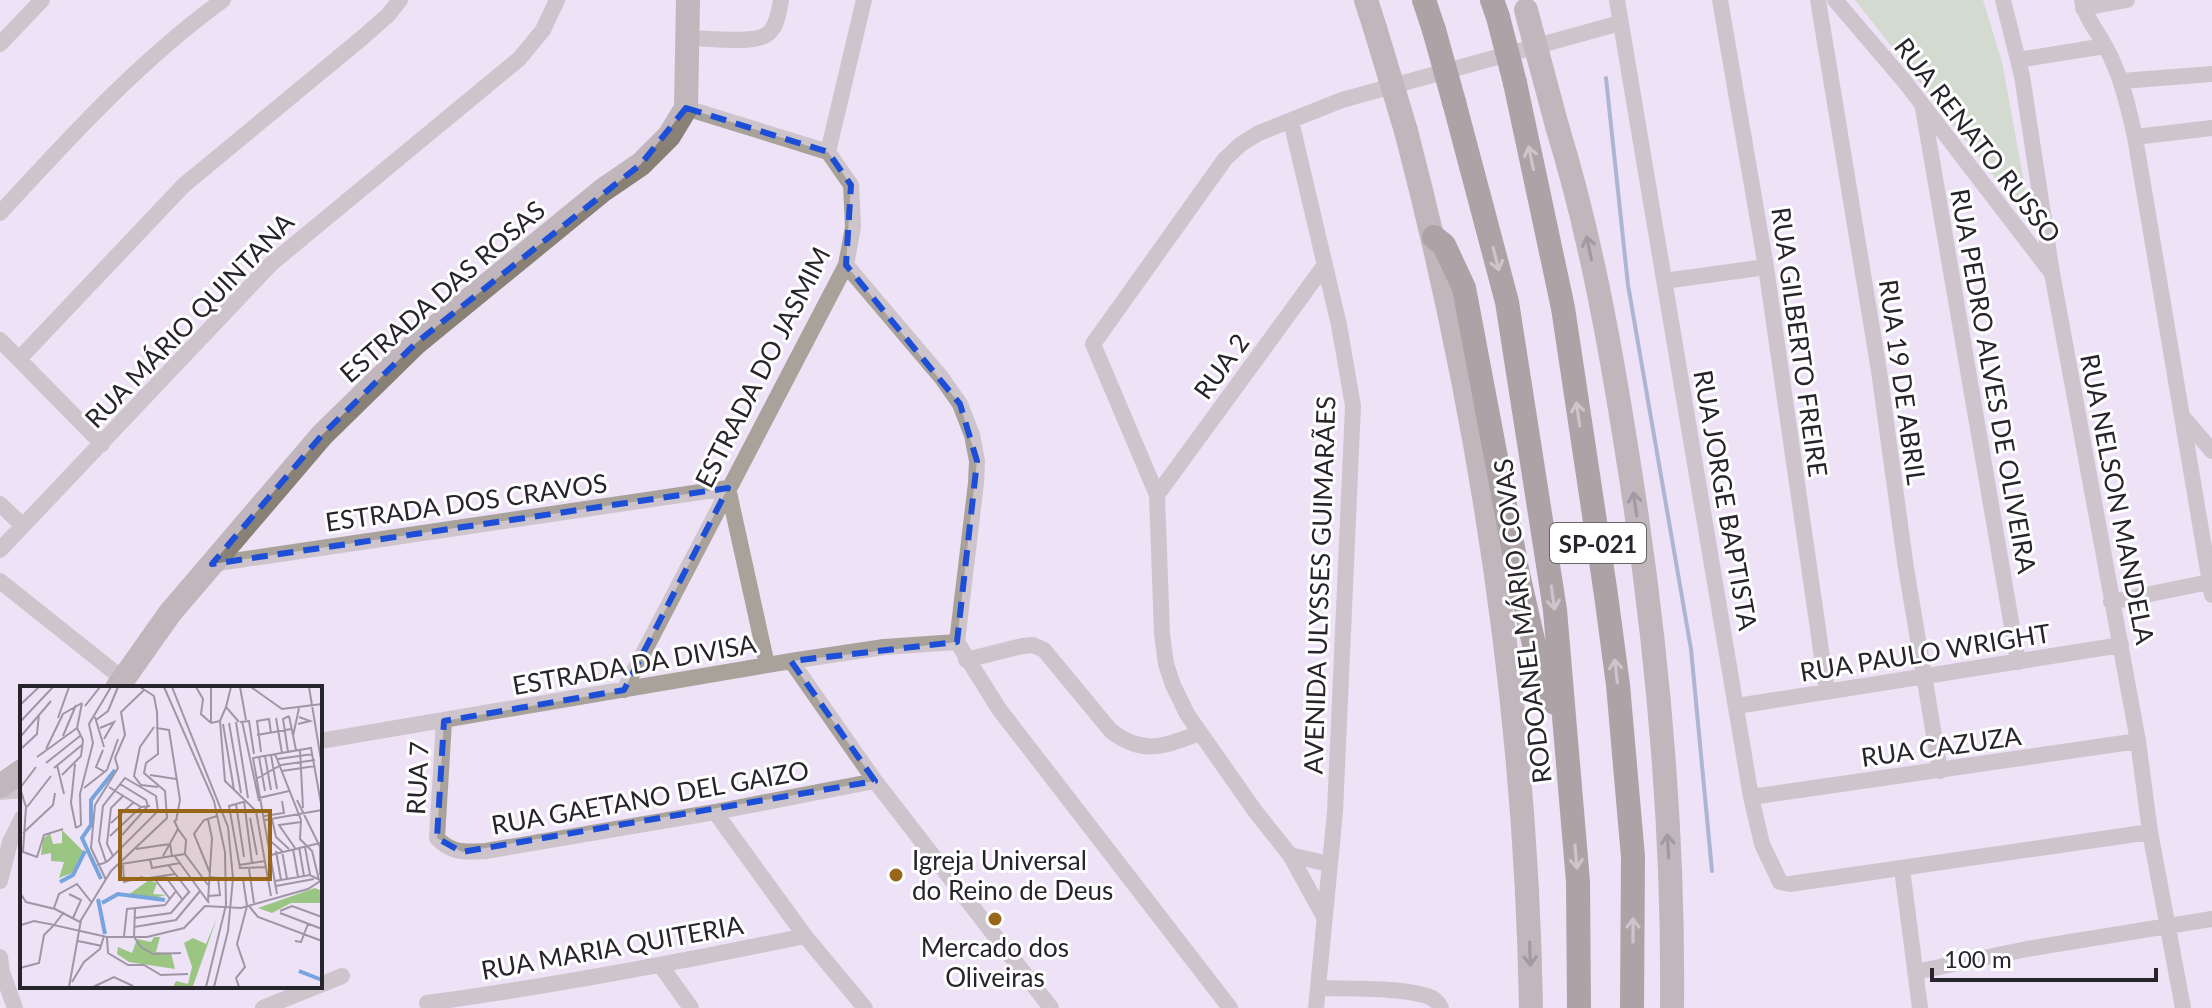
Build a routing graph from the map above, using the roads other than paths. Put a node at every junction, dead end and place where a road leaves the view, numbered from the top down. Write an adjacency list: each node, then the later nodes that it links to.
1 (42, 0): 21 (street)
2 (223, 0): 32 (street)
3 (400, 0): 40 (street)
4 (557, 0): 42 (street, RUA MÁRIO QUINTANA)
5 (688, 0): 20 (main road)
6 (781, 0): 20 (street)
7 (864, 0): 31 (street)
8 (1366, 0): 33 (main road, bridge)
9 (1424, 0): 65 (highway, RODOANEL MÁRIO COVAS / SP-021, one-way to 65, bridge)
10 (1617, 0): 19 (street, RUA JORGE BAPTISTA)
11 (1720, 0): 36 (street, RUA GILBERTO FREIRE)
12 (1818, 0): 59 (street, RUA 19 DE ABRIL)
13 (1835, 0): 27 (street, RUA RENATO RUSSO)
14 (2003, 0): 23 (street, RUA NELSON MANDELA)
15 (2127, 0): 16 (street)
16 (2083, 4): 22 (street)
17 (1525, 5): 108 (main road, one-way to 17, bridge)
18 (1495, 9): 107 (highway, SP-021, one-way to 18, bridge)
19 (1620, 23): 28 (street); 38 (street, RUA JORGE BAPTISTA)
20 (688, 38): 26 (main road)
21 (0, 44)
22 (2105, 46): 23 (street); 25 (street)
23 (2018, 60): 37 (street, RUA NELSON MANDELA)
24 (2212, 74): 25 (street)
25 (2122, 81): 30 (street)
26 (686, 108): 31 (street); 49 (main road, ESTRADA DAS ROSAS)
27 (1923, 108): 37 (street, RUA RENATO RUSSO); 57 (street, RUA PEDRO ALVES DE OLIVEIRA)
28 (1291, 121): 35 (street, AVENIDA ULYSSES GUIMARÃES); 45 (street)
29 (2212, 128): 30 (street)
30 (2135, 137): 41 (street)
31 (828, 152): 34 (street, ESTRADA DO JASMIM)
32 (0, 213)
33 (1434, 237): 65 (highway); 105 (main road, one-way to 105)
34 (846, 265): 44 (street, ESTRADA DO JASMIM); 53 (street)
35 (1324, 266): 45 (street, RUA 2); 80 (street, AVENIDA ULYSSES GUIMARÃES)
36 (1766, 267): 38 (street); 62 (street, RUA GILBERTO FREIRE)
37 (2052, 273): 52 (street, RUA NELSON MANDELA)
38 (1664, 281): 63 (street, RUA JORGE BAPTISTA)
39 (0, 340): 40 (street)
40 (20, 358): 42 (street)
41 (2179, 413): 43 (street); 51 (street)
42 (102, 444): 47 (street, RUA MÁRIO QUINTANA)
43 (2212, 451)
44 (728, 488): 49 (street, ESTRADA DOS CRAVOS); 58 (street); 61 (street, ESTRADA DO JASMIM)
45 (1157, 495): 66 (street)
46 (0, 504): 47 (street)
47 (22, 525): 48 (street, RUA MÁRIO QUINTANA)
48 (0, 550)
49 (212, 564): 60 (main road, ESTRADA DAS ROSAS)
50 (0, 581): 60 (street)
51 (2211, 588): 52 (street)
52 (2111, 602): 54 (street, RUA NELSON MANDELA)
53 (957, 642): 55 (street); 56 (street, ESTRADA DA DIVISA)
54 (2121, 645): 57 (street, RUA PAULO WRIGHT); 68 (street, RUA NELSON MANDELA)
55 (966, 660): 66 (street); 102 (street)
56 (791, 661): 58 (street, ESTRADA DA DIVISA); 71 (street)
57 (2018, 662): 59 (street, RUA PAULO WRIGHT)
58 (767, 665): 61 (street, ESTRADA DA DIVISA)
59 (1923, 678): 62 (street, RUA PAULO WRIGHT); 69 (street, RUA 19 DE ABRIL)
60 (120, 684)
61 (624, 690): 64 (street, ESTRADA DA DIVISA)
62 (1827, 692): 63 (street, RUA PAULO WRIGHT)
63 (1737, 706): 74 (street, RUA JORGE BAPTISTA)
64 (444, 721): 67 (street, ESTRADA DA DIVISA); 78 (street, RUA 7)
65 (1566, 731): 106 (highway, RODOANEL MÁRIO COVAS / SP-021, one-way to 106)
66 (1200, 733): 79 (street)
67 (322, 741)
68 (2138, 741): 69 (street, RUA CAZUZA); 77 (street, RUA NELSON MANDELA)
69 (1940, 771): 74 (street, RUA CAZUZA)
70 (20, 773): 72 (main road)
71 (875, 781): 75 (street, RUA GAETANO DEL GAIZO); 101 (street)
72 (0, 789): 73 (street)
73 (20, 790)
74 (1751, 797): 81 (street, RUA JORGE BAPTISTA)
75 (715, 812): 78 (street, RUA GAETANO DEL GAIZO); 86 (street)
76 (20, 822): 82 (street)
77 (2150, 832): 81 (street); 85 (street, RUA NELSON MANDELA)
78 (437, 838)
79 (1290, 855): 80 (street); 83 (street)
80 (1329, 864): 83 (street, AVENIDA ULYSSES GUIMARÃES)
81 (1902, 869): 89 (street)
82 (0, 881)
83 (1324, 917): 93 (street, AVENIDA ULYSSES GUIMARÃES)
84 (2212, 919): 85 (street)
85 (2166, 926): 89 (street); 110 (street, RUA NELSON MANDELA)
86 (805, 936): 88 (street, RUA MARIA QUITERIA); 100 (street)
87 (0, 957): 96 (street)
88 (661, 966): 94 (street, RUA MARIA QUITERIA); 99 (street)
89 (1915, 972): 109 (street)
90 (342, 976): 91 (street)
91 (322, 984)
92 (311, 988): 97 (street)
93 (1318, 988): 103 (street, AVENIDA ULYSSES GUIMARÃES); 104 (street)
94 (505, 993): 95 (street, RUA MARIA QUITERIA); 98 (street)
95 (427, 1003)
96 (15, 1008)
97 (263, 1008)
98 (516, 1008)
99 (691, 1008)
100 (865, 1008)
101 (1051, 1008)
102 (1230, 1008)
103 (1316, 1008)
104 (1441, 1008)
105 (1531, 1008)
106 (1579, 1008)
107 (1632, 1008)
108 (1672, 1008)
109 (1920, 1008)
110 (2183, 1008)

